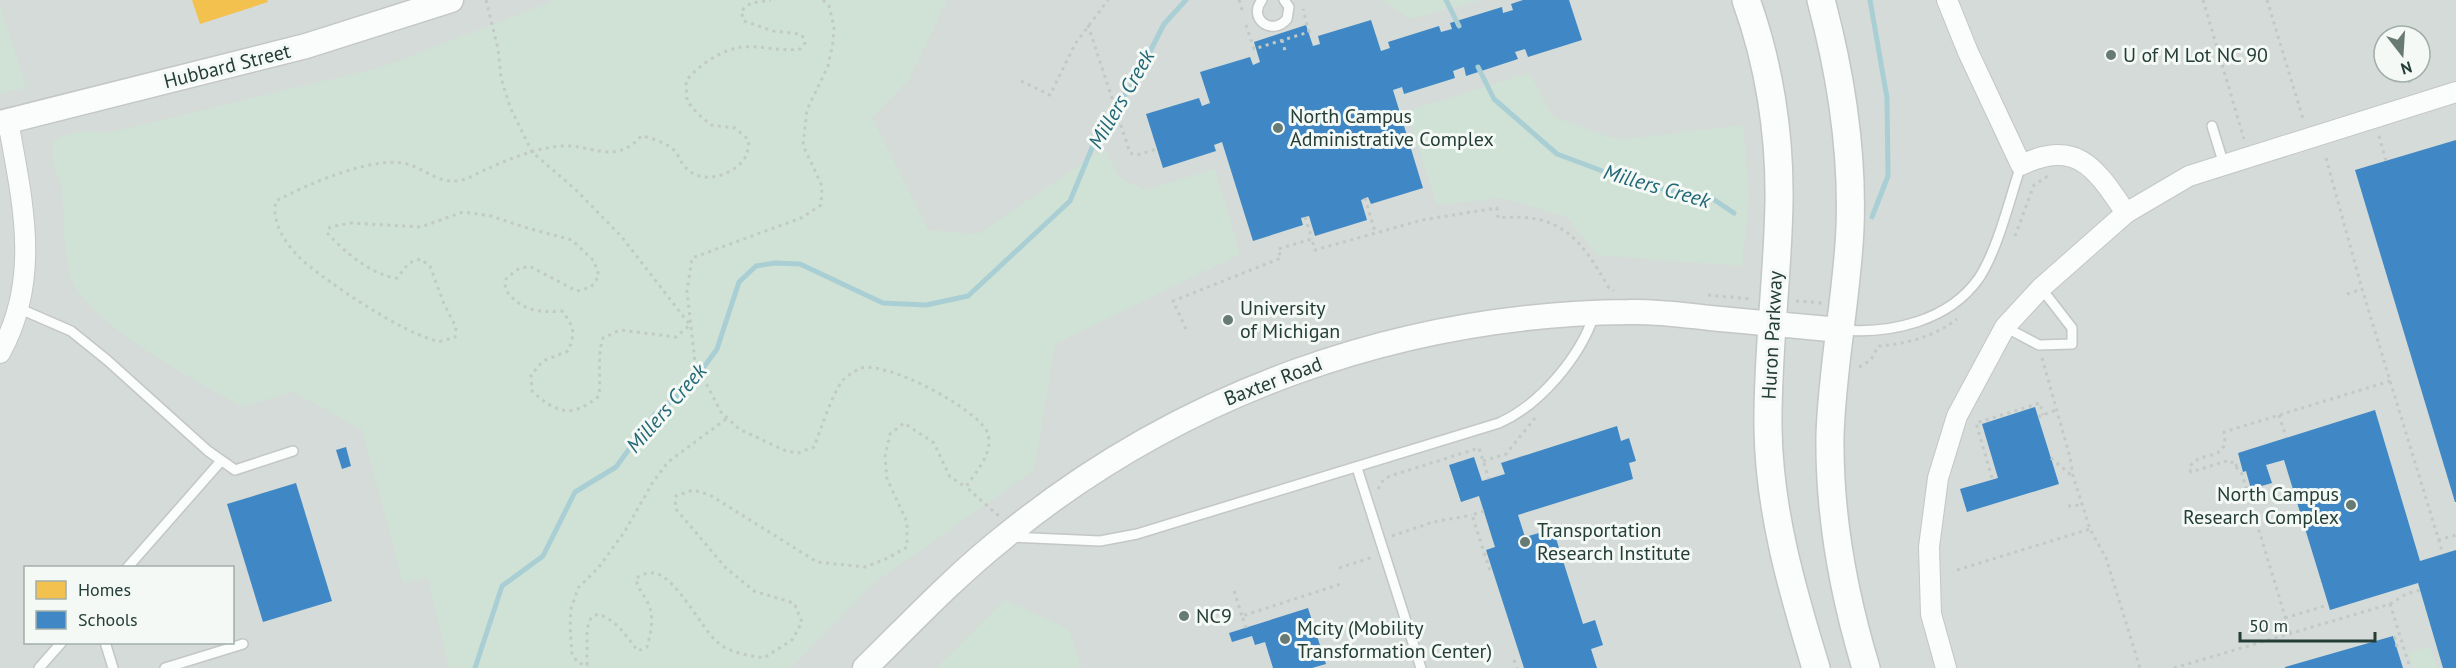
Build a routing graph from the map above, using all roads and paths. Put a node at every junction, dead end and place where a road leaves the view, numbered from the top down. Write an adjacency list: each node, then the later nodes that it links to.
1 (452, 0): 21 (street, Hubbard Street)
2 (486, 0): 26 (path)
3 (771, 0): 26 (path)
4 (823, 0): 47 (path)
5 (1108, 0): 13 (path)
6 (1262, 0): 7 (lane)
7 (1284, 0)
8 (1746, 0): 46 (main road, Huron Parkway)
9 (1821, 0): 50 (main road)
10 (1947, 0): 29 (street)
11 (2203, 0): 23 (path)
12 (2267, 0): 20 (path)
13 (1088, 25): 16 (path); 25 (path)
14 (1282, 40): 15 (path)
15 (1286, 54)
16 (1021, 81)
17 (2410, 84): 18 (path)
18 (2412, 89)
19 (2456, 92): 30 (street)
20 (2315, 118)
21 (4, 122): 44 (street)
22 (2212, 126): 30 (lane)
23 (2244, 140)
24 (2380, 142): 28 (path)
25 (1157, 149)
26 (532, 152): 47 (path); 47 (path)
27 (2326, 158): 37 (path)
28 (2386, 161)
29 (2021, 165): 32 (street); 50 (lane)
30 (2224, 165): 32 (street)
31 (1365, 198): 34 (path)
32 (2126, 213): 36 (street)
33 (1305, 217): 35 (path)
34 (1375, 232): 35 (path); 38 (path)
35 (1312, 238): 49 (path)
36 (2041, 288): 48 (street); 51 (lane)
37 (2362, 289): 39 (path); 53 (path)
38 (1615, 291)
39 (2347, 294)
40 (1707, 295): 41 (path)
41 (1751, 298)
42 (1791, 300): 43 (path)
43 (1827, 303)
44 (18, 308): 52 (street); 62 (lane)
45 (1595, 312): 46 (street, Baxter Road); 65 (lane); 76 (street, Baxter Road)
46 (1772, 323): 50 (street, Baxter Road); 107 (main road, Huron Parkway)
47 (690, 325): 58 (path)
48 (2005, 327): 51 (lane); 109 (street)
49 (1186, 329)
50 (1840, 330): 108 (main road)
51 (2038, 345): 54 (path)
52 (0, 352)
53 (2390, 381): 56 (path); 79 (path)
54 (2056, 410): 55 (path); 66 (path)
55 (2043, 415): 57 (path); 67 (path)
56 (2279, 415): 59 (path); 64 (path)
57 (2038, 417)
58 (726, 419): 69 (path); 69 (path)
59 (2286, 437)
60 (293, 451): 62 (lane)
61 (2050, 458): 66 (path)
62 (221, 461): 82 (lane)
63 (2240, 463): 64 (path)
64 (2235, 466): 92 (path)
65 (1358, 468): 76 (lane); 80 (lane)
66 (2073, 476): 71 (path)
67 (1992, 478)
68 (1489, 479): 70 (path)
69 (966, 488): 76 (path)
70 (1377, 492)
71 (2082, 505): 72 (path); 75 (path)
72 (2068, 506)
73 (1484, 511): 74 (path)
74 (1472, 515): 78 (path); 85 (path)
75 (2090, 529): 84 (path); 110 (path)
76 (1010, 532): 104 (street, Baxter Road)
77 (2456, 535): 79 (path)
78 (1390, 537)
79 (2438, 540): 81 (path)
80 (1385, 553): 83 (path); 105 (lane)
81 (2443, 554)
82 (129, 566)
83 (1339, 568)
84 (1958, 570)
85 (1491, 574)
86 (1344, 583): 91 (path)
87 (2420, 590): 89 (path)
88 (1234, 591): 91 (path)
89 (2390, 604): 94 (path); 95 (path)
90 (2328, 605): 92 (path)
91 (1242, 615): 93 (path)
92 (2285, 618): 94 (path)
93 (1246, 628)
94 (2290, 633): 111 (path)
95 (2399, 634): 99 (path); 112 (path)
96 (60, 644): 101 (lane)
97 (106, 644): 102 (lane)
98 (243, 644): 103 (lane)
99 (2397, 647)
100 (1514, 660): 106 (path)
101 (39, 668)
102 (113, 668)
103 (165, 668)
104 (865, 668)
105 (1421, 668)
106 (1517, 668)
107 (1816, 668)
108 (1866, 668)
109 (1946, 668)
110 (2139, 668)
111 (2174, 668)
112 (2410, 668)

